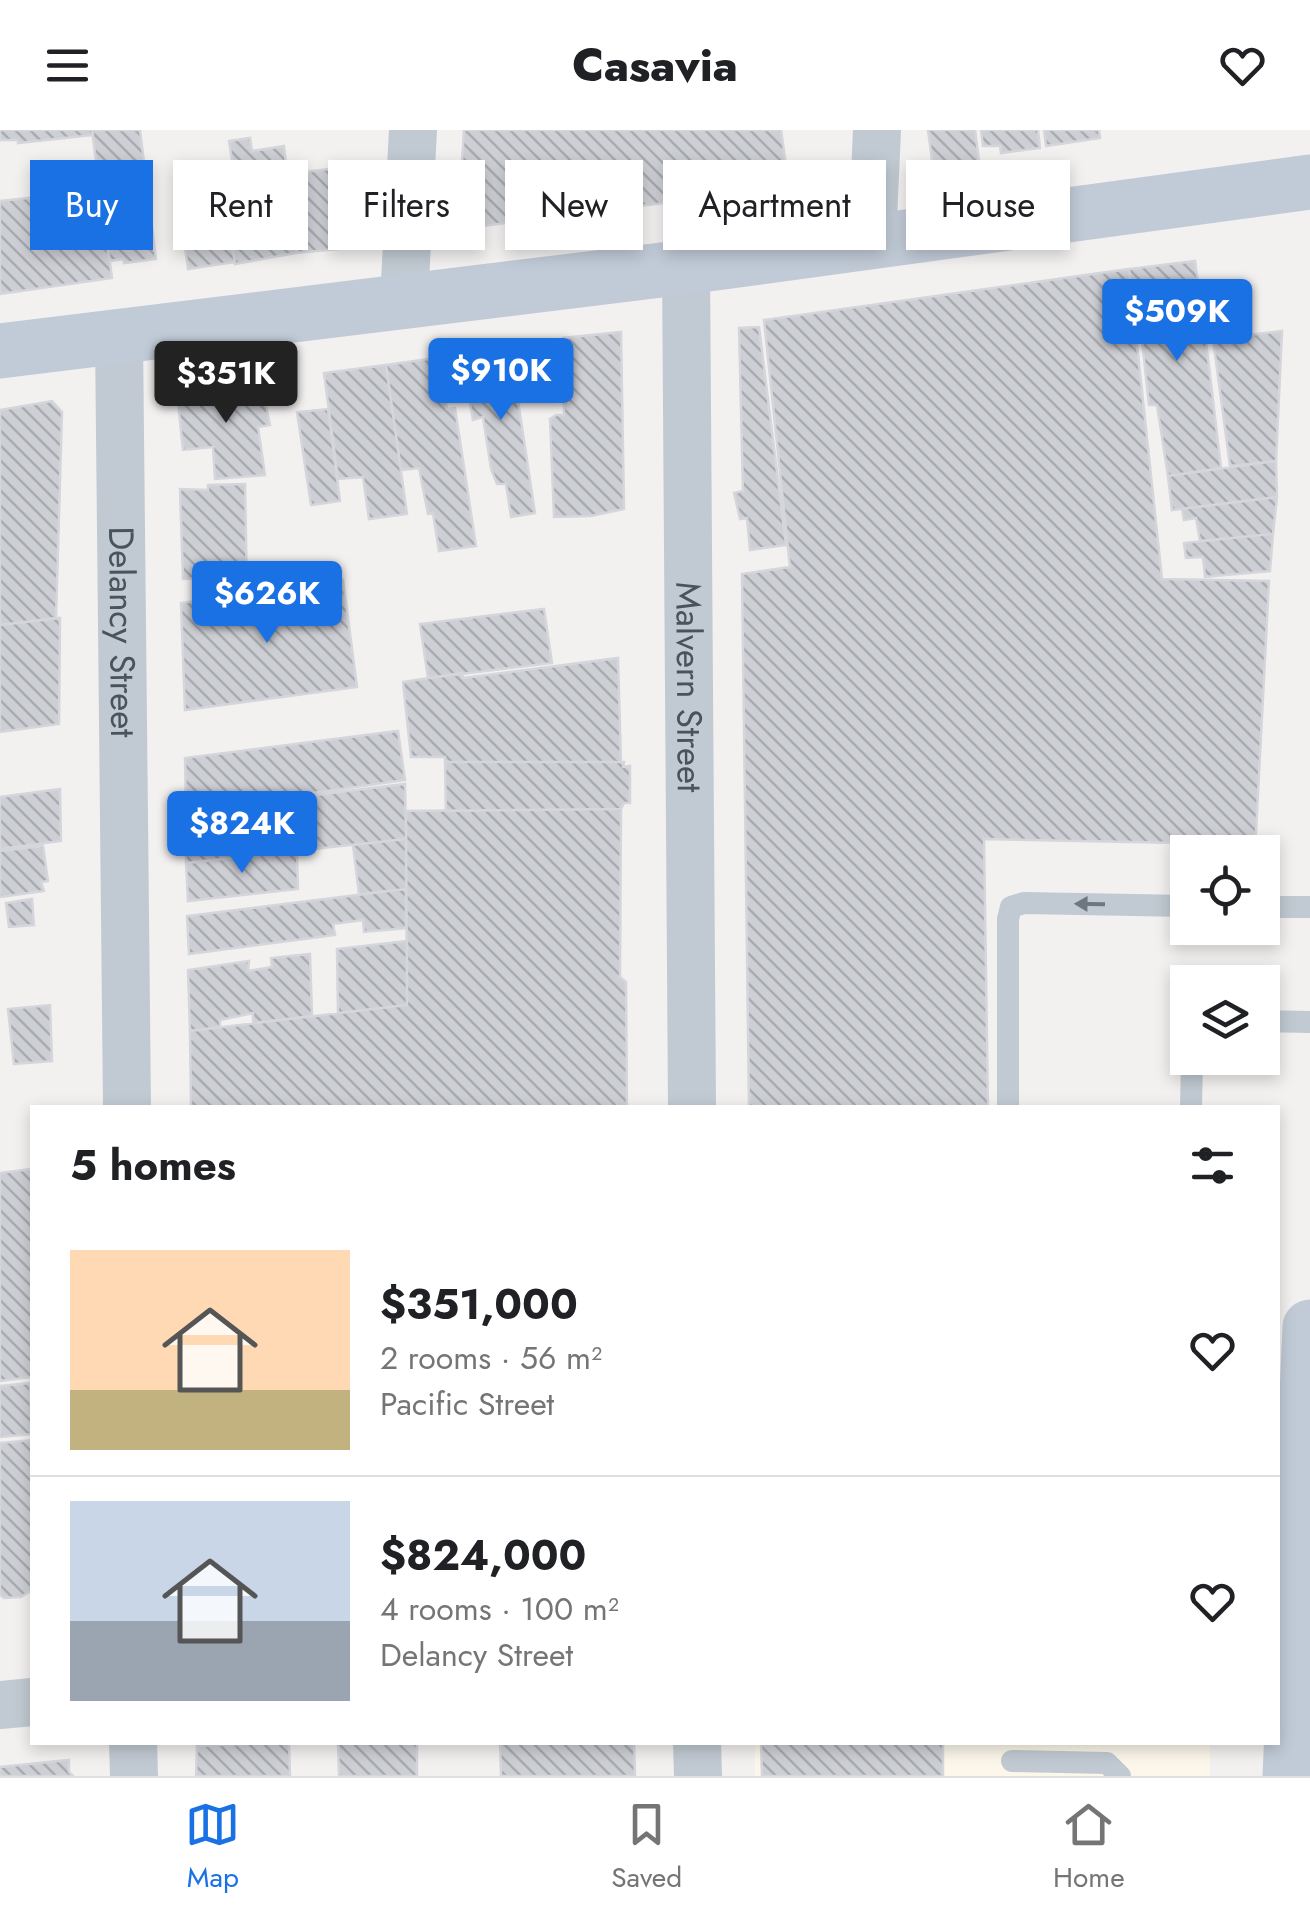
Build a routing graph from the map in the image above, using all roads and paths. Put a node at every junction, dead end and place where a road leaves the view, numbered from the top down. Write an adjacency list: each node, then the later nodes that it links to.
1 (413, 130): 8 (street)
2 (877, 130): 3 (street)
3 (876, 160)
4 (1310, 182): 5 (street)
5 (886, 240)
6 (812, 250): 7 (street)
7 (686, 267): 8 (street); 18 (street, Malvern Street)
8 (404, 300): 9 (street)
9 (120, 336): 10 (street); 17 (street, Delancy Street)
10 (0, 351)
11 (1170, 906): 19 (lane, one-way to 19)
12 (1280, 907): 13 (lane)
13 (1310, 908)
14 (1280, 1021): 15 (lane)
15 (1310, 1022)
16 (1192, 1075): 20 (lane)
17 (127, 1105)
18 (692, 1105)
19 (1008, 1105)
20 (1191, 1105)
21 (1304, 1344): 22 (street)
22 (1295, 1585): 31 (street)
23 (30, 1702): 24 (street)
24 (0, 1704)
25 (133, 1745): 28 (street)
26 (697, 1745): 29 (street)
27 (1012, 1760): 30 (lane)
28 (134, 1776)
29 (698, 1776)
30 (1120, 1776)
31 (1290, 1776)

